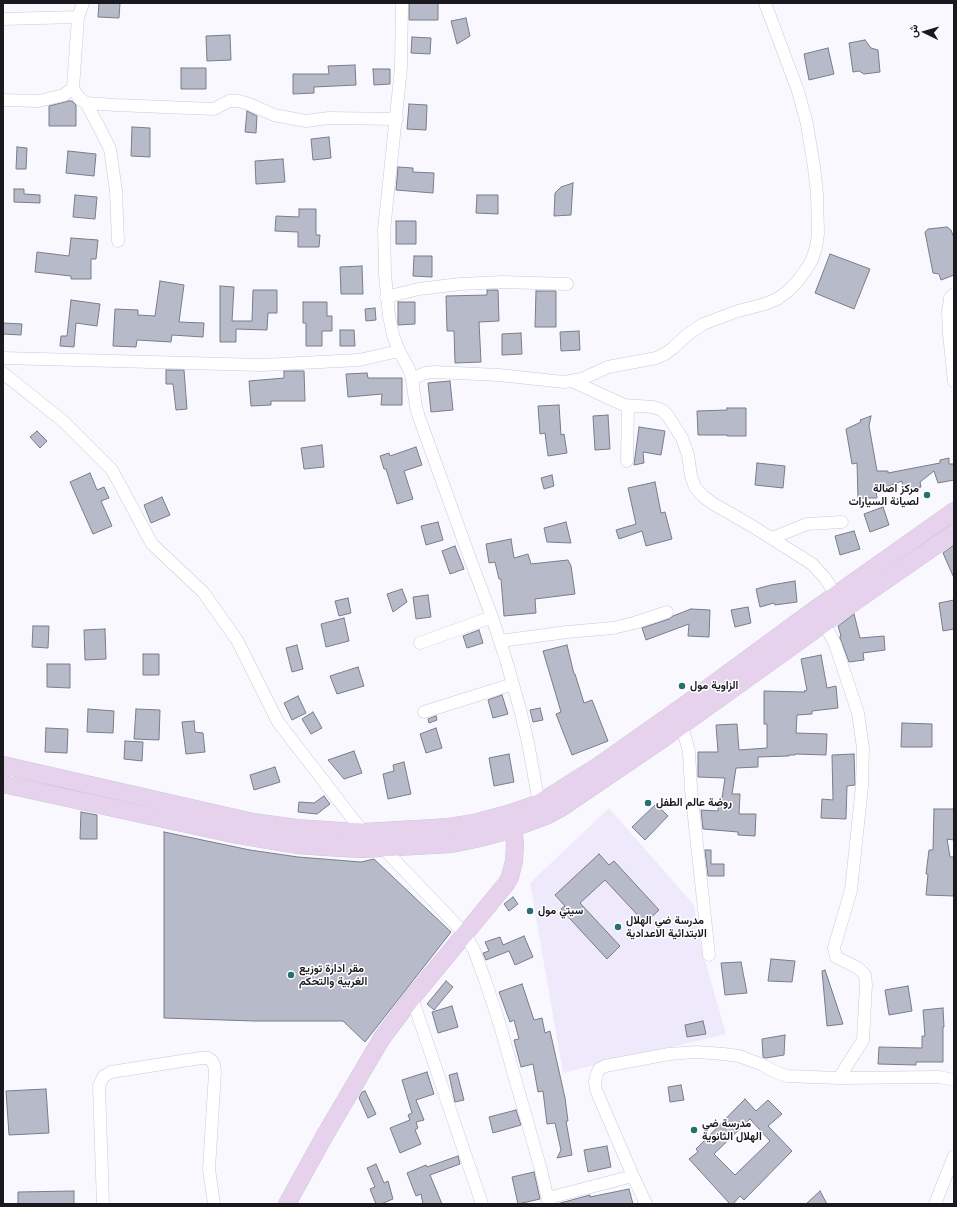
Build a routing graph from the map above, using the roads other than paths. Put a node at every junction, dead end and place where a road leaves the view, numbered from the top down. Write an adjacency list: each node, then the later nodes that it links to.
1 (83, 3): 4 (street)
2 (402, 3): 9 (street)
3 (765, 3): 18 (street)
4 (78, 18): 5 (street); 6 (street)
5 (3, 19)
6 (73, 88): 7 (street); 8 (street)
7 (3, 100)
8 (86, 102): 9 (street); 10 (street)
9 (396, 119): 13 (street)
10 (118, 241)
11 (567, 284): 13 (street)
12 (954, 294): 19 (street)
13 (386, 296): 14 (street)
14 (399, 351): 15 (street); 17 (street)
15 (3, 358)
16 (3, 373): 40 (street)
17 (412, 379): 18 (street); 28 (street)
18 (572, 381): 20 (street)
19 (954, 381)
20 (628, 406): 21 (street); 25 (street)
21 (627, 461)
22 (954, 511): 26 (main road)
23 (842, 522): 25 (street)
24 (954, 533): 29 (main road)
25 (772, 538): 26 (street)
26 (836, 595): 37 (main road)
27 (667, 612): 30 (street)
28 (492, 617): 30 (street); 31 (street)
29 (824, 623): 34 (main road); 45 (street)
30 (500, 641): 32 (street)
31 (420, 643)
32 (513, 684): 33 (street); 38 (street)
33 (424, 712)
34 (682, 726): 37 (main road); 43 (street)
35 (3, 765): 40 (main road)
36 (3, 784): 41 (main road)
37 (558, 801): 38 (main road); 39 (main road)
38 (539, 803): 39 (main road)
39 (513, 821): 40 (main road); 41 (main road); 42 (main road)
40 (363, 832)
41 (383, 848): 42 (street)
42 (465, 934): 44 (main road); 49 (street)
43 (709, 955)
44 (412, 998): 52 (main road); 53 (street)
45 (839, 1078): 46 (street); 48 (street)
46 (954, 1080)
47 (954, 1156): 55 (street)
48 (633, 1176): 49 (street); 54 (street)
49 (549, 1201)
50 (103, 1204): 51 (street)
51 (214, 1204)
52 (287, 1204)
53 (482, 1204)
54 (646, 1204)
55 (935, 1204)

